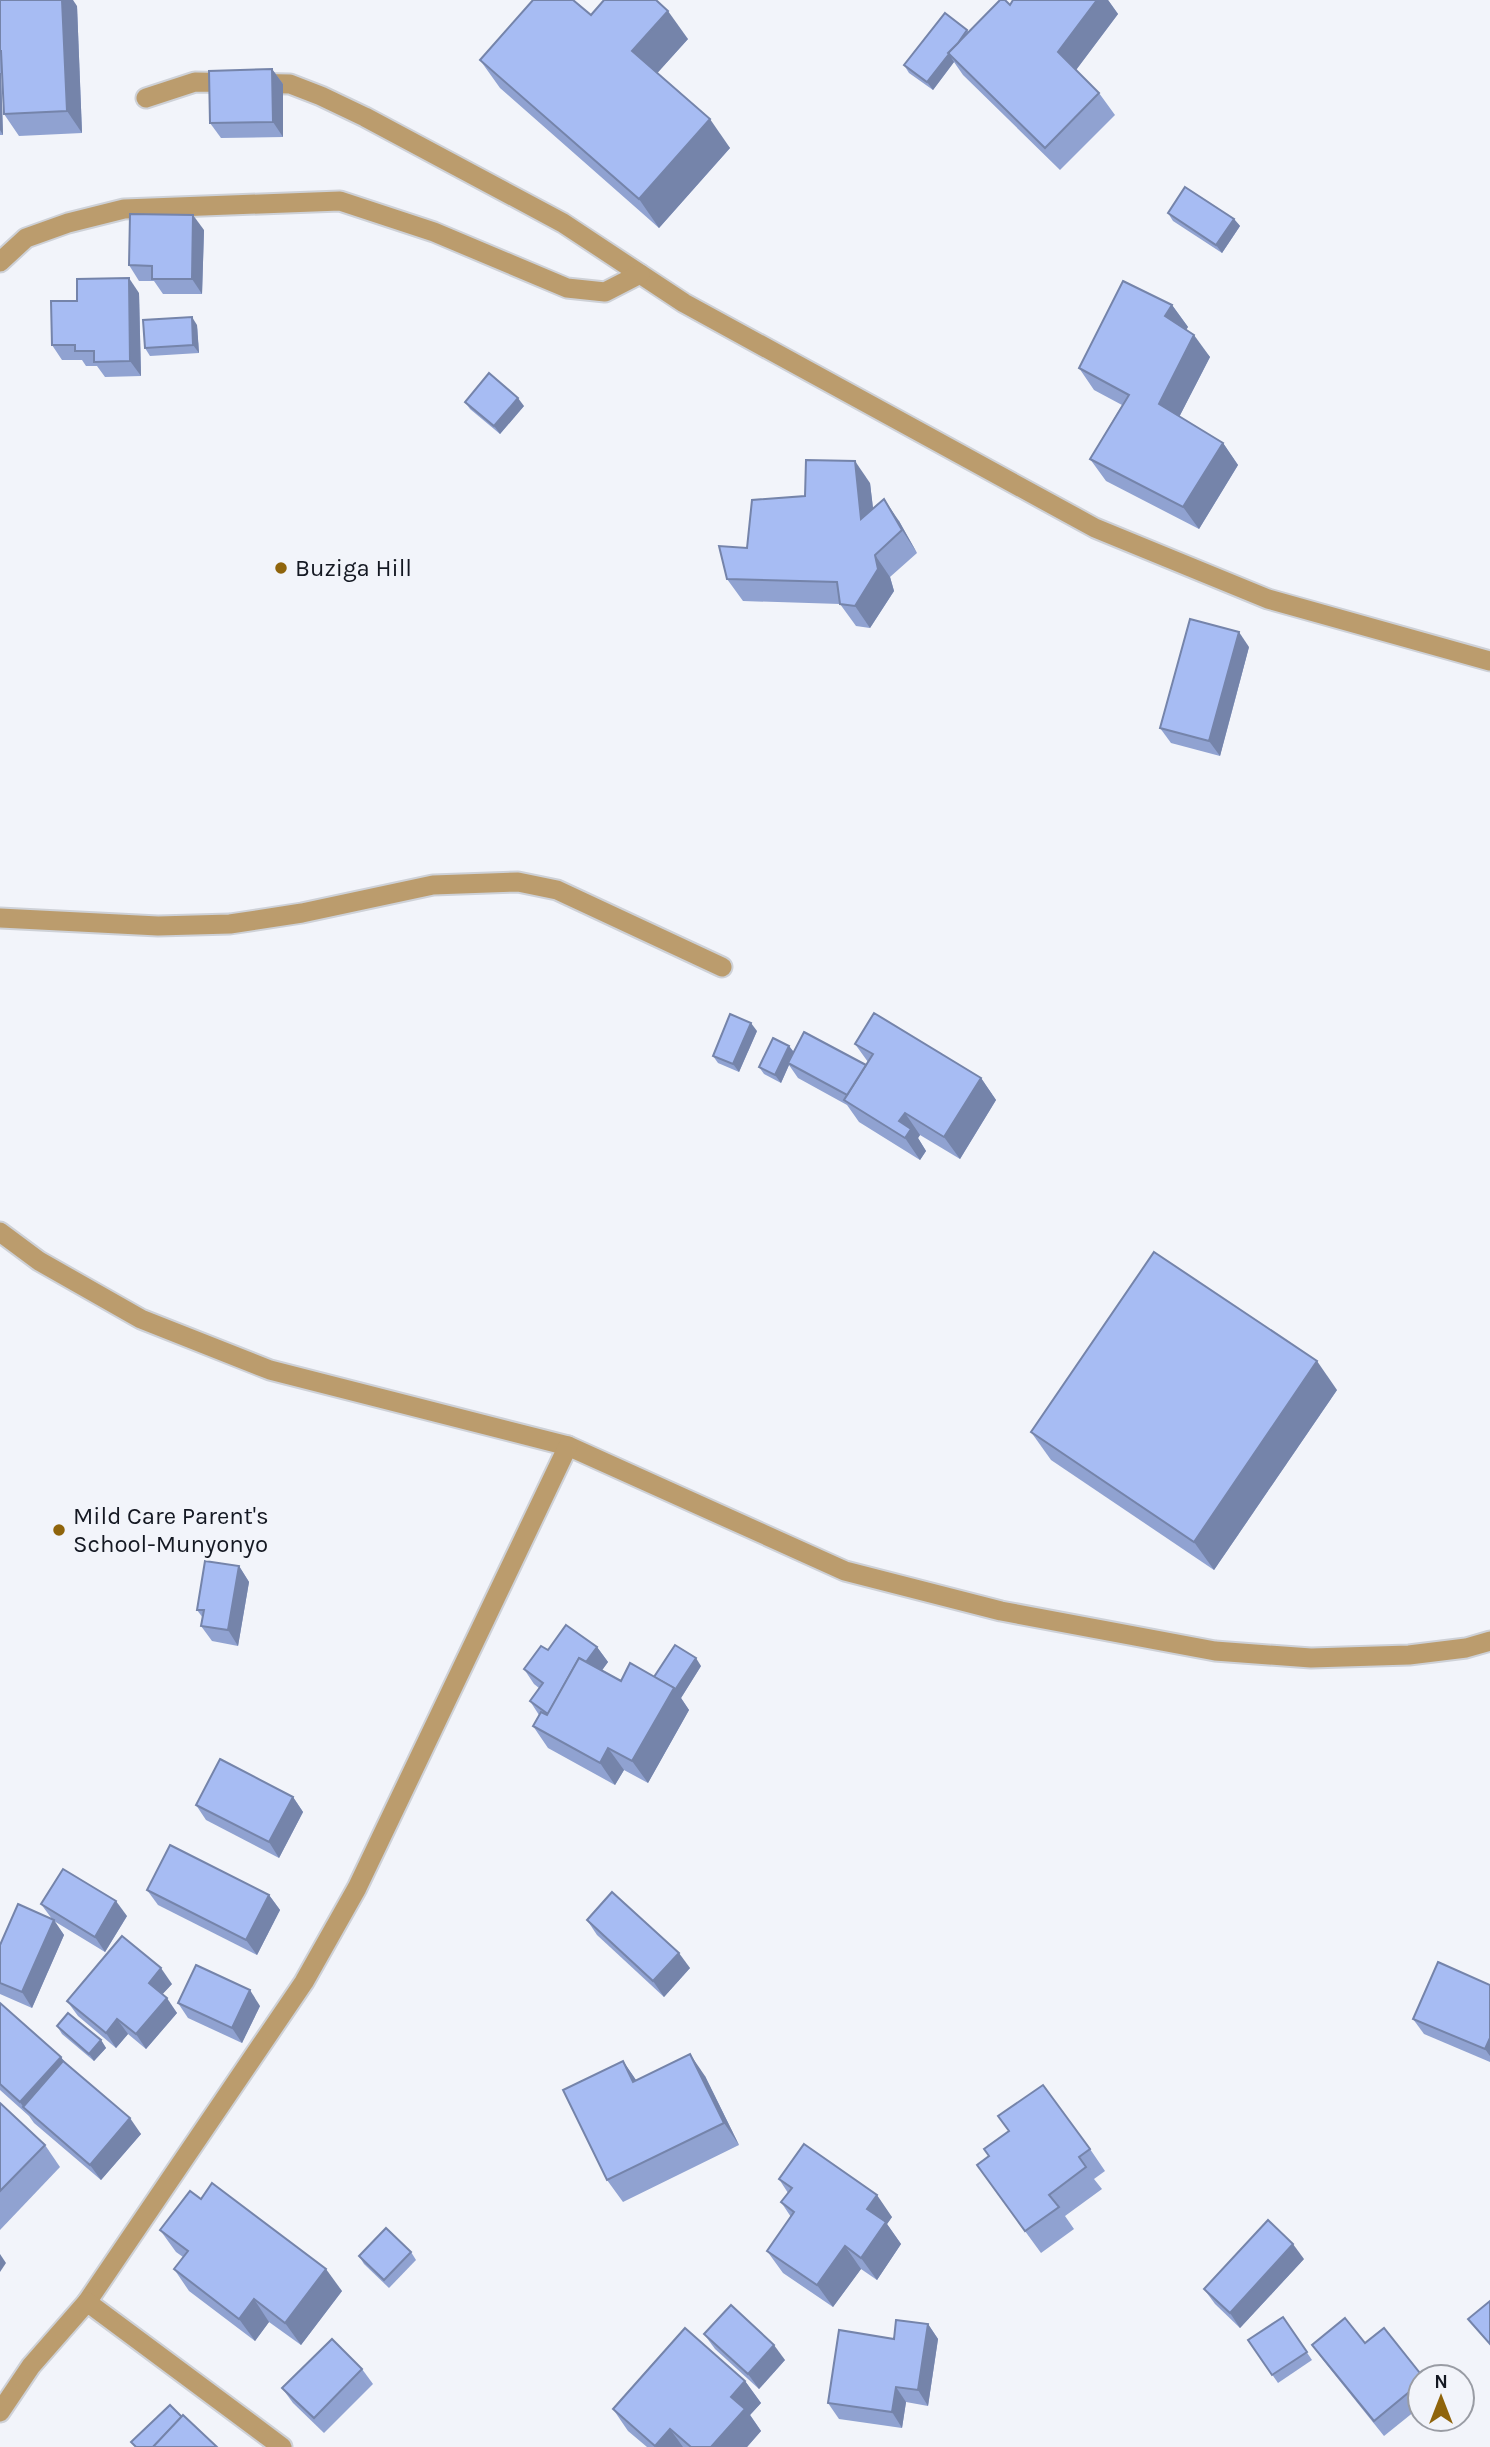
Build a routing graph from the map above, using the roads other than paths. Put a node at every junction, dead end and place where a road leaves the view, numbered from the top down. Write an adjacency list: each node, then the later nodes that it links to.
1 (146, 97): 3 (street)
2 (0, 262): 3 (street)
3 (640, 274): 4 (street)
4 (1490, 661)
5 (0, 918): 6 (street)
6 (722, 967)
7 (0, 1232): 8 (street)
8 (568, 1446): 9 (street); 10 (street)
9 (1490, 1641)
10 (87, 2302): 11 (street); 12 (street)
11 (0, 2412)
12 (282, 2447)

